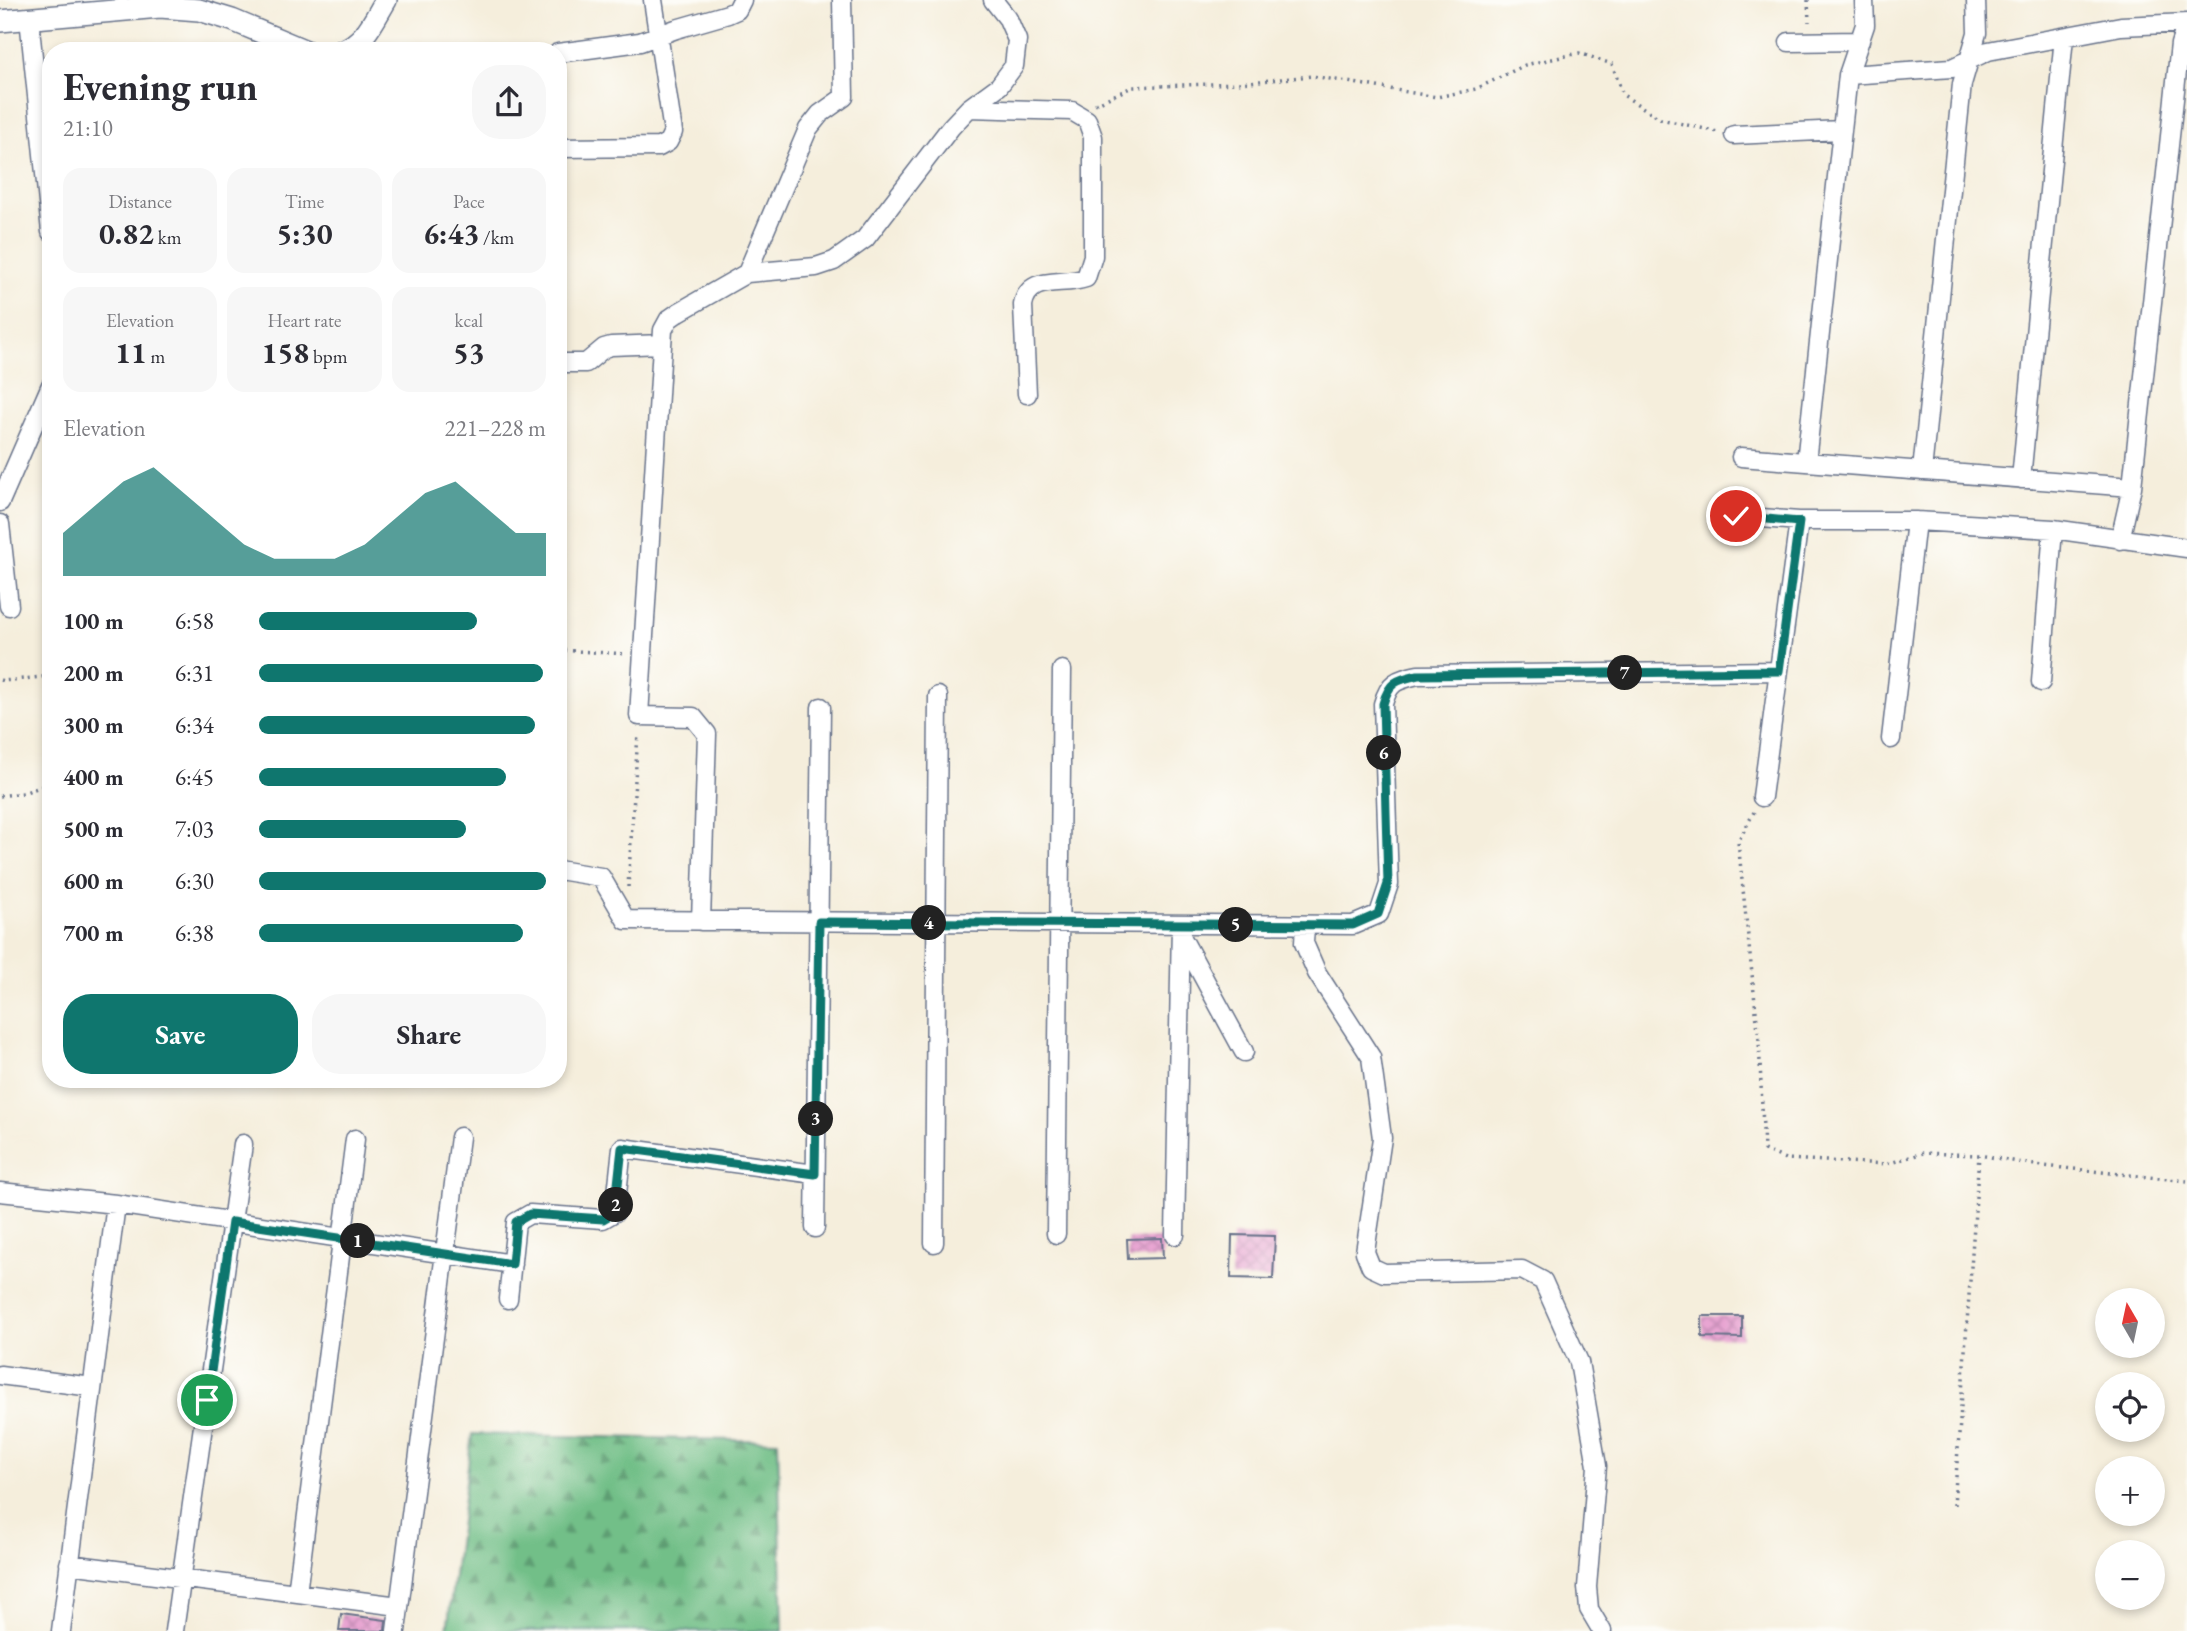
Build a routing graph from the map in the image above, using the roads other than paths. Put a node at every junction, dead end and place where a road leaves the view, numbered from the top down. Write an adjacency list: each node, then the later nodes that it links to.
1 (386, 0): 15 (street)
2 (653, 0): 11 (street)
3 (742, 0): 11 (street)
4 (842, 0): 25 (street)
5 (993, 0): 20 (street)
6 (1864, 0): 13 (street)
7 (1976, 0): 18 (street)
8 (29, 19): 9 (street); 14 (street); 23 (street)
9 (0, 20)
10 (2187, 23): 12 (street); 34 (street)
11 (658, 36): 17 (street); 24 (street)
12 (2064, 37): 18 (street); 33 (street)
13 (1860, 41): 16 (street); 19 (street)
14 (285, 42)
15 (360, 42)
16 (1789, 42)
17 (567, 52)
18 (1969, 60): 19 (street); 32 (street)
19 (1848, 75): 21 (street)
20 (969, 108): 25 (street); 28 (street)
21 (1842, 130): 22 (street); 31 (street)
22 (1734, 135)
23 (42, 145)
24 (567, 148)
25 (747, 273): 26 (street)
26 (662, 344): 27 (street); 52 (street)
27 (567, 363)
28 (1027, 394)
29 (42, 406): 35 (street)
30 (1741, 457): 31 (street)
31 (1806, 462): 32 (street)
32 (1922, 471): 33 (street)
33 (2021, 479): 34 (street)
34 (2132, 487): 41 (street)
35 (0, 502)
36 (1736, 516): 38 (street)
37 (1916, 521): 38 (street); 40 (street); 49 (street)
38 (1799, 522): 45 (street)
39 (0, 524): 43 (street)
40 (2053, 529): 41 (street); 46 (street)
41 (2120, 540): 42 (street)
42 (2187, 548)
43 (9, 606)
44 (1062, 670): 55 (street)
45 (1779, 671): 50 (street); 56 (street)
46 (2041, 682)
47 (939, 696): 54 (street)
48 (821, 707): 53 (street)
49 (1891, 739)
50 (1762, 797)
51 (567, 871): 52 (street)
52 (701, 921): 53 (street)
53 (819, 922): 54 (street); 62 (street)
54 (937, 923): 55 (street); 70 (street)
55 (1060, 924): 57 (street); 67 (street)
56 (1305, 926): 57 (street); 83 (street)
57 (1181, 931): 58 (street); 68 (street)
58 (1244, 1052)
59 (460, 1137): 71 (street)
60 (355, 1139): 69 (street)
61 (243, 1144): 65 (street)
62 (815, 1174): 66 (street); 72 (street)
63 (0, 1192): 64 (street)
64 (117, 1204): 65 (street); 75 (street)
65 (232, 1222): 69 (street); 77 (street)
66 (815, 1228)
67 (1056, 1234)
68 (1175, 1235)
69 (342, 1238): 71 (street); 78 (street)
70 (934, 1243)
71 (445, 1254): 72 (street); 79 (street)
72 (512, 1264): 73 (street)
73 (508, 1299)
74 (0, 1376): 75 (street)
75 (92, 1388): 76 (street)
76 (69, 1564): 77 (street); 80 (street)
77 (181, 1578): 78 (street); 81 (street)
78 (297, 1593): 79 (street)
79 (399, 1606): 82 (street)
80 (61, 1631)
81 (174, 1631)
82 (396, 1631)
83 (1602, 1631)

